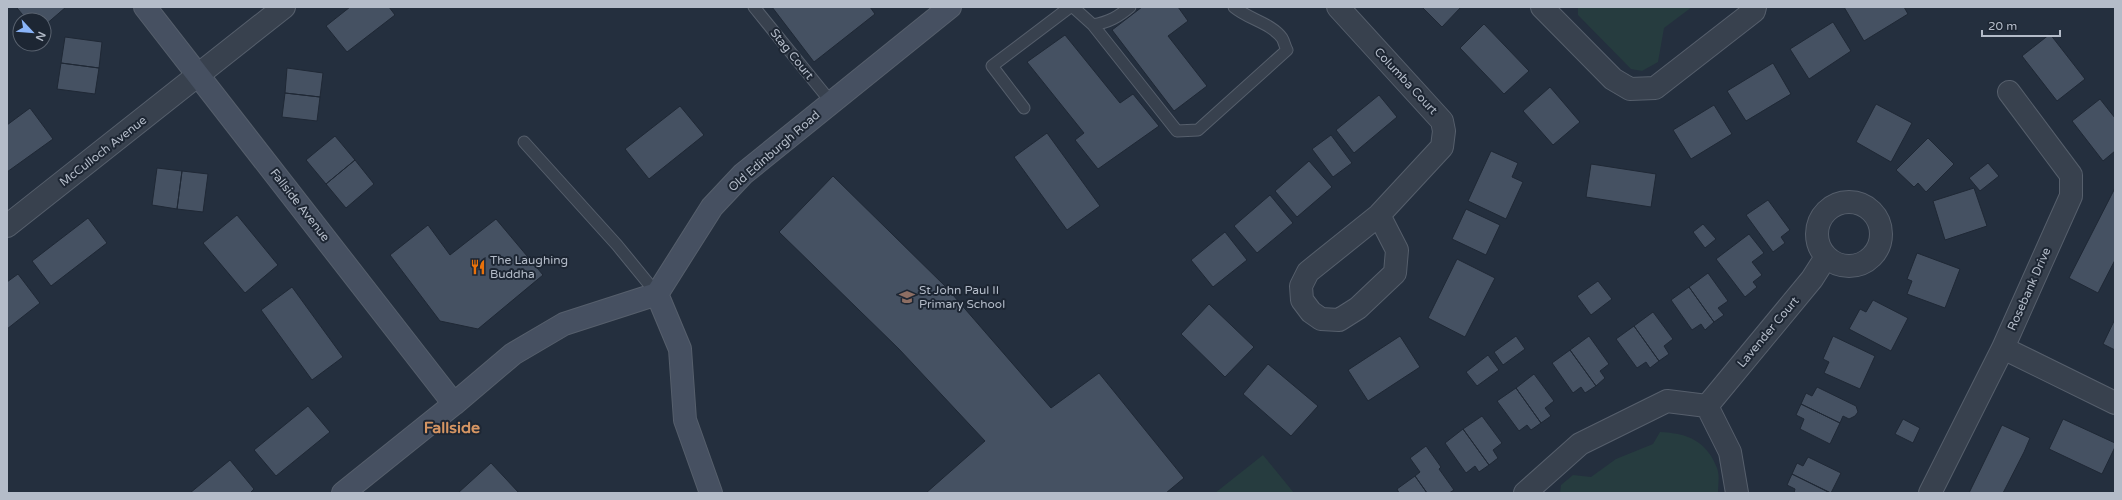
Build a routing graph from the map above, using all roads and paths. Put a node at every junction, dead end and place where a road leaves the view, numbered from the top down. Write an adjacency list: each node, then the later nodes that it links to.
1 (145, 7): 13 (main road, Fallside Avenue)
2 (284, 7): 13 (street, McCulloch Avenue)
3 (754, 7): 15 (lane, Stag Court)
4 (950, 7): 15 (main road, Old Edinburgh Road)
5 (1070, 7): 16 (lane)
6 (1074, 7): 12 (lane)
7 (1130, 7): 12 (lane)
8 (1234, 7): 12 (lane)
9 (1338, 7): 18 (street, Columba Court)
10 (1542, 7): 11 (street)
11 (1755, 7)
12 (1093, 25)
13 (199, 75): 19 (street, McCulloch Avenue); 24 (main road, Fallside Avenue)
14 (2009, 92): 22 (street, Rosebank Drive)
15 (831, 102): 21 (main road, Old Edinburgh Road)
16 (1024, 108)
17 (524, 142): 21 (lane)
18 (1378, 215): 18 (street, Columba Court)
19 (7, 226)
20 (1826, 257): 25 (street, Lavender Court)
21 (657, 294): 24 (main road); 27 (main road)
22 (2003, 348): 23 (street); 30 (street, Rosebank Drive)
23 (2115, 403)
24 (454, 404): 26 (main road)
25 (1707, 406): 28 (street); 29 (street)
26 (343, 493)
27 (712, 493)
28 (1525, 493)
29 (1737, 493)
30 (1930, 493)

